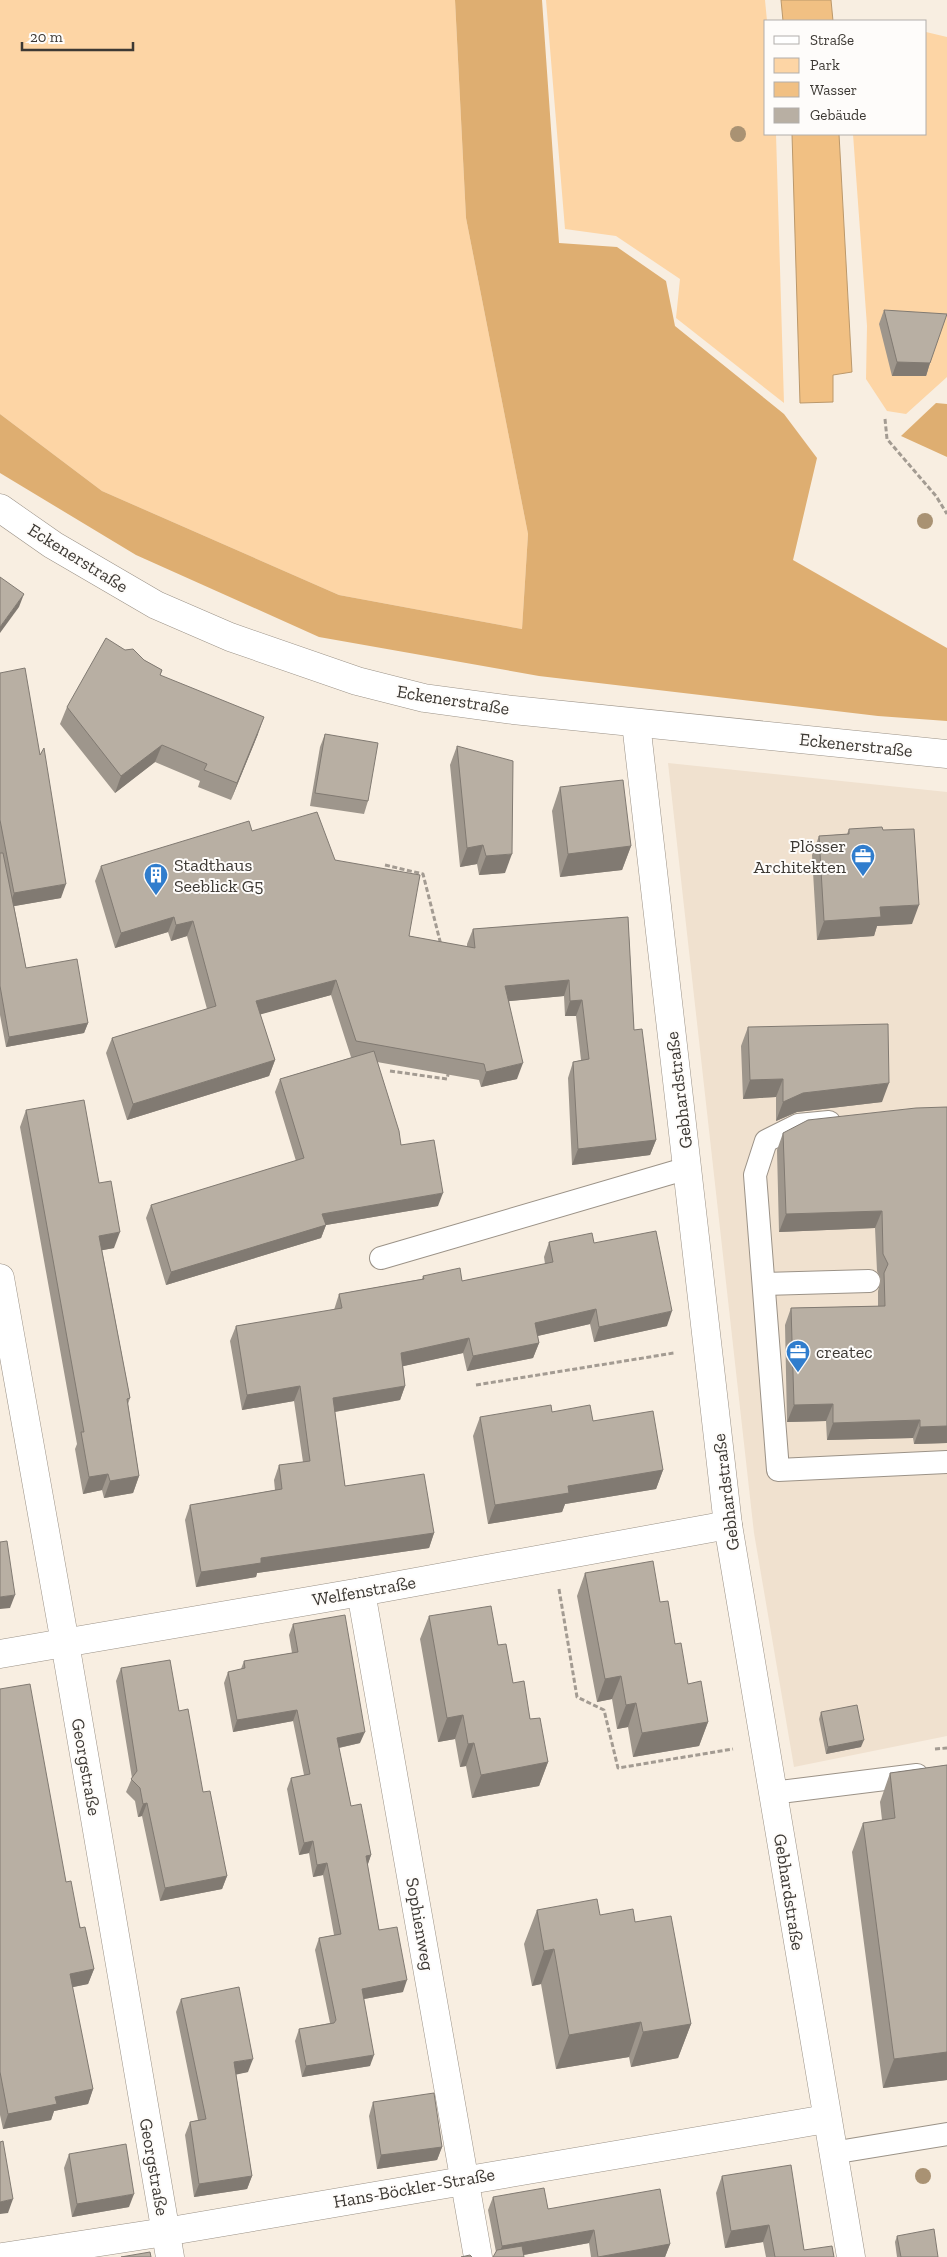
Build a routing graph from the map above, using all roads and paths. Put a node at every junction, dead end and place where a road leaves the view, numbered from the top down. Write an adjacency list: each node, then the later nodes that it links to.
1 (885, 419): 3 (path)
2 (0, 508): 4 (street, Eckenerstraße)
3 (947, 514)
4 (636, 723): 5 (street, Eckenerstraße); 11 (street, Gebhardstraße)
5 (947, 754)
6 (385, 865): 7 (path)
7 (443, 952)
8 (450, 1062): 9 (path)
9 (390, 1071)
10 (848, 1120): 15 (lane)
11 (688, 1168): 12 (lane); 16 (street, Gebhardstraße)
12 (381, 1258)
13 (0, 1278): 22 (street, Georgstraße)
14 (869, 1281): 15 (lane)
15 (764, 1284): 18 (lane)
16 (709, 1347): 17 (path); 19 (street, Gebhardstraße)
17 (476, 1385)
18 (947, 1462)
19 (728, 1525): 20 (street, Welfenstraße); 24 (street, Gebhardstraße)
20 (553, 1557): 21 (street, Welfenstraße); 24 (path)
21 (361, 1592): 22 (street, Welfenstraße); 30 (street, Sophienweg)
22 (65, 1642): 23 (street, Welfenstraße); 31 (street, Georgstraße)
23 (0, 1654)
24 (764, 1744): 26 (street, Gebhardstraße)
25 (917, 1776): 26 (lane)
26 (772, 1793): 27 (street, Gebhardstraße)
27 (826, 2119): 29 (street, Gebhardstraße); 30 (street, Hans-Böckler-Straße)
28 (947, 2134): 29 (lane)
29 (832, 2153): 34 (street, Gebhardstraße)
30 (464, 2179): 31 (street, Hans-Böckler-Straße); 33 (street, Sophienweg)
31 (168, 2244): 32 (street, Hans-Böckler-Straße)
32 (2, 2257)
33 (478, 2257)
34 (851, 2257)

